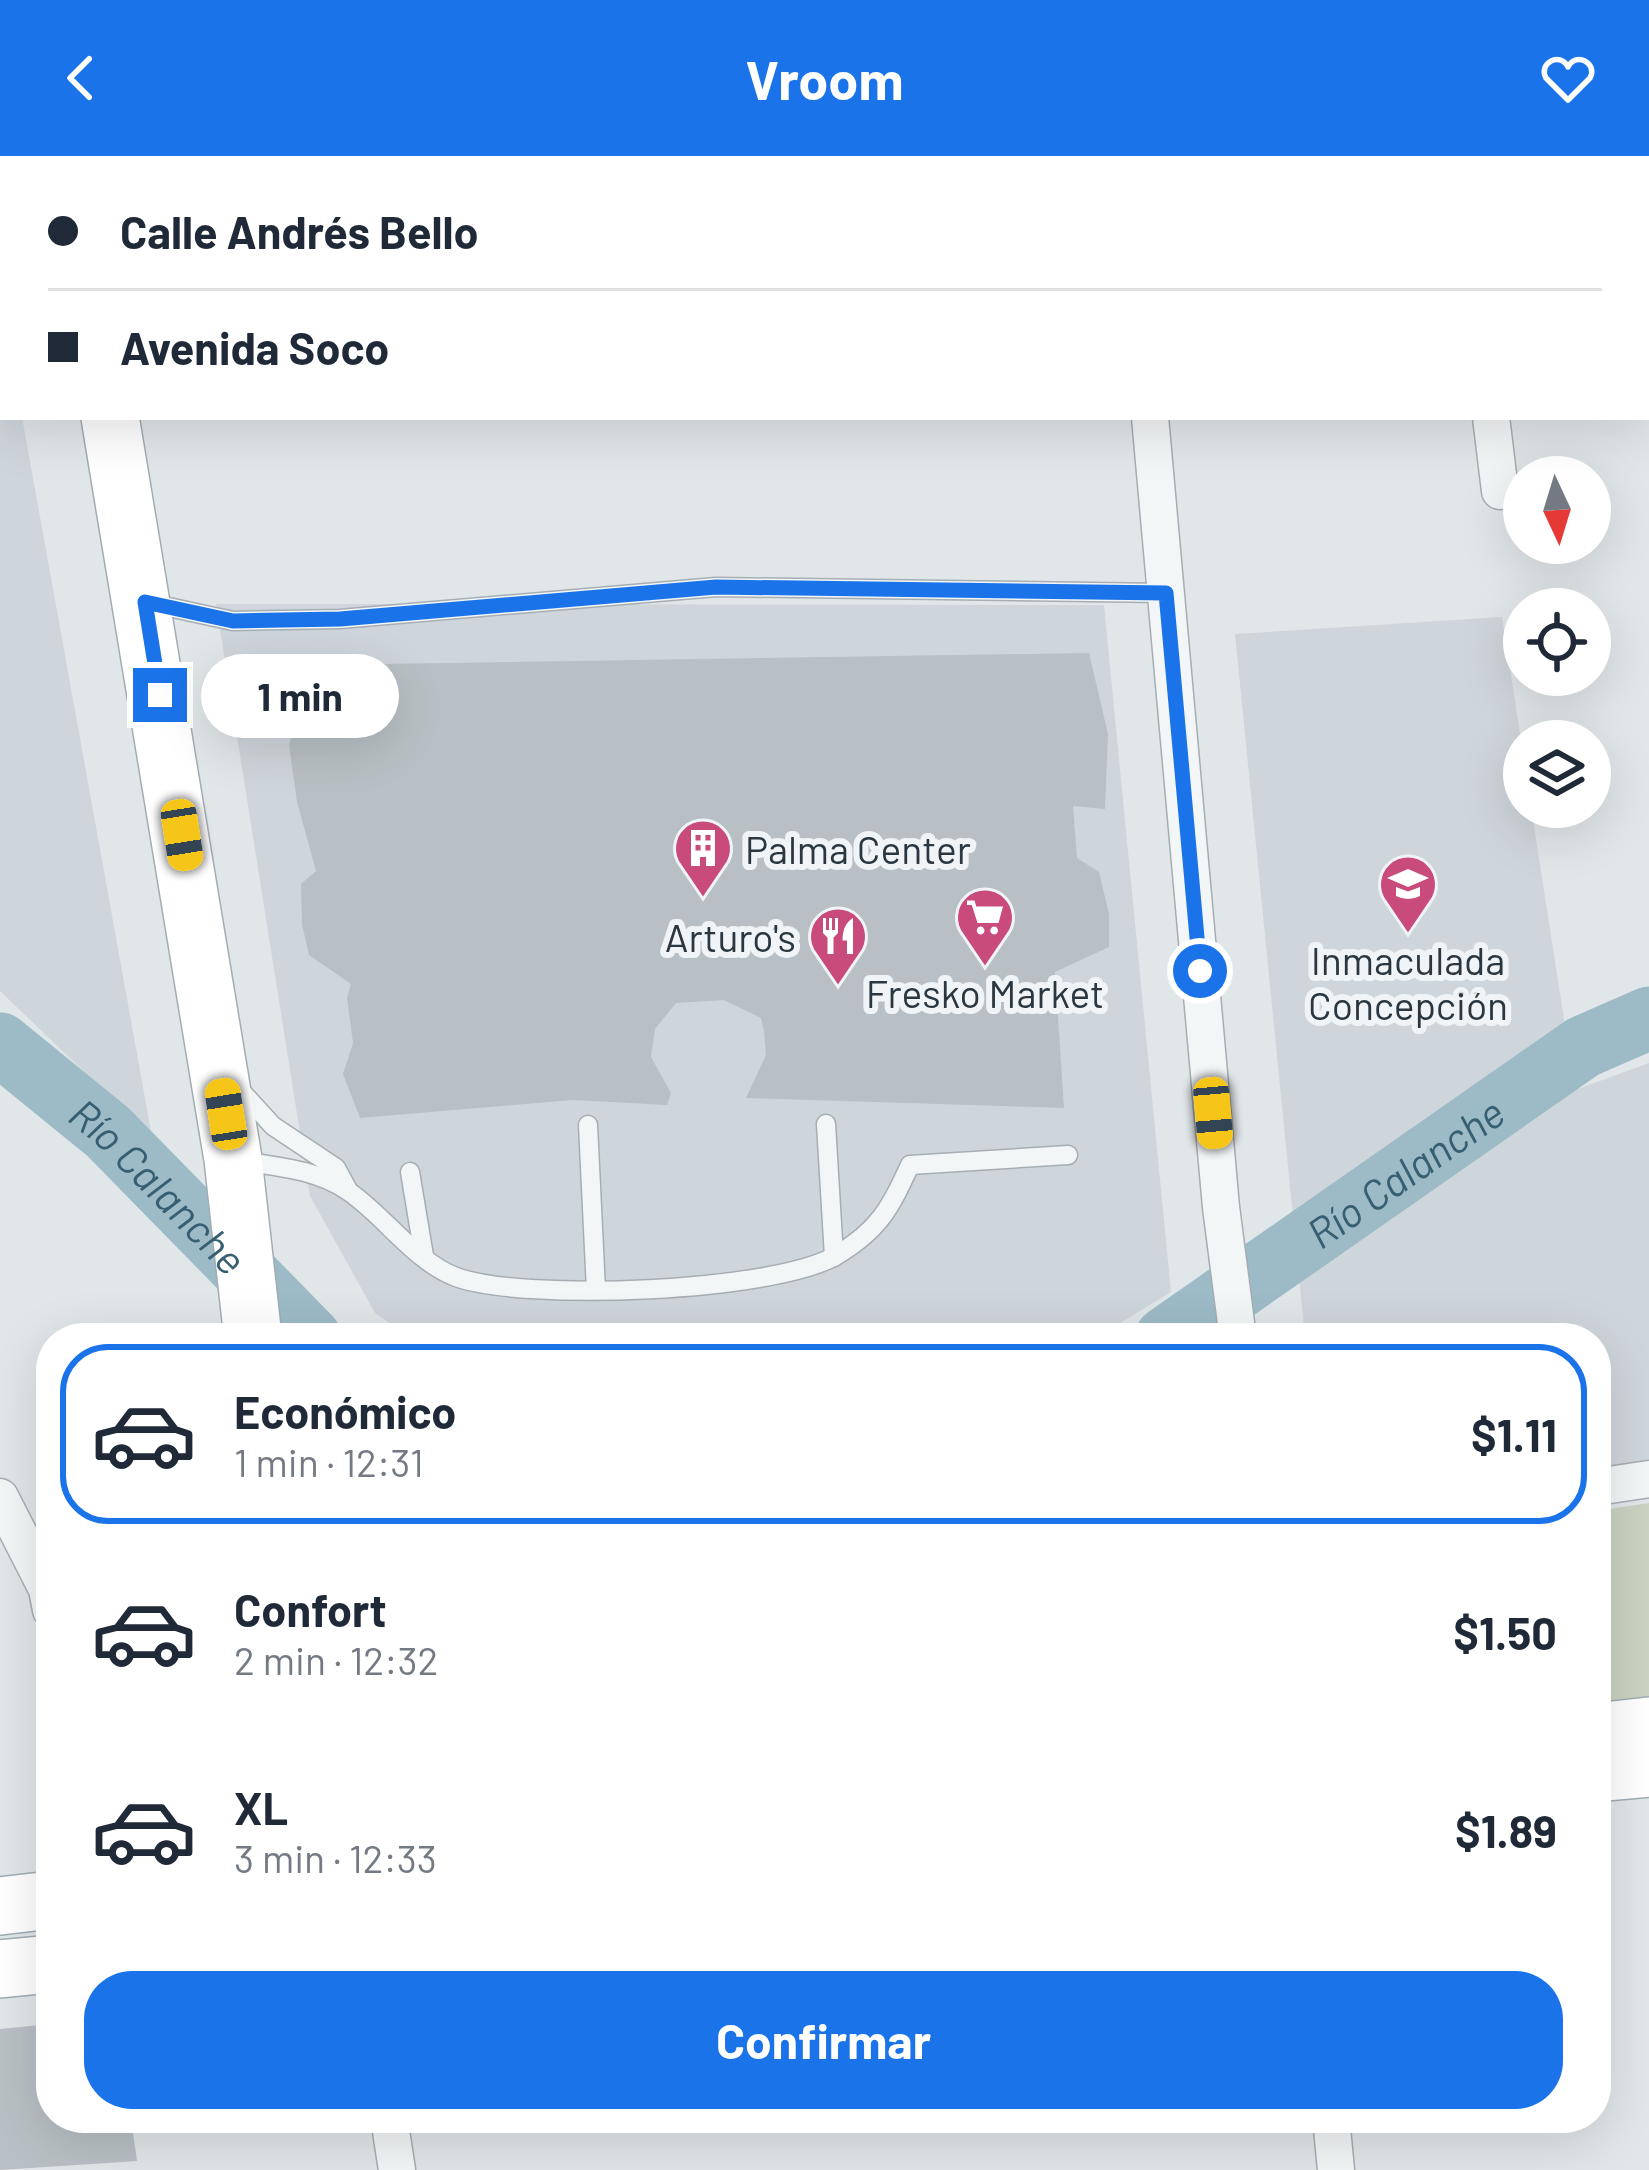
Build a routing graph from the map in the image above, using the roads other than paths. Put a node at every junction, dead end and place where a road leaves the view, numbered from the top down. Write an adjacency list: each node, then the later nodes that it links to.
1 (111, 420): 6 (main road)
2 (1150, 420): 5 (street)
3 (1491, 420): 4 (street)
4 (1500, 491)
5 (1166, 593): 6 (lane); 18 (street)
6 (145, 602): 7 (main road)
7 (218, 1069): 12 (main road); 13 (lane)
8 (826, 1124): 15 (lane)
9 (588, 1125): 16 (lane)
10 (1068, 1155): 15 (lane)
11 (410, 1172): 14 (lane)
12 (236, 1182): 13 (lane); 17 (main road)
13 (348, 1190): 14 (lane)
14 (424, 1256): 16 (lane)
15 (834, 1257): 16 (lane)
16 (596, 1290)
17 (251, 1323)
18 (1236, 1323)
19 (1649, 1479): 20 (street)
20 (1611, 1485)
21 (0, 1497): 22 (street)
22 (36, 1569)
23 (1649, 1726): 24 (main road)
24 (1611, 1730)
25 (1649, 1768): 26 (main road)
26 (1611, 1772)
27 (36, 1902): 28 (main road)
28 (0, 1906)
29 (36, 1965): 30 (main road)
30 (0, 1969)
31 (392, 2133): 33 (street)
32 (1332, 2133): 34 (street)
33 (398, 2170)
34 (1336, 2170)

